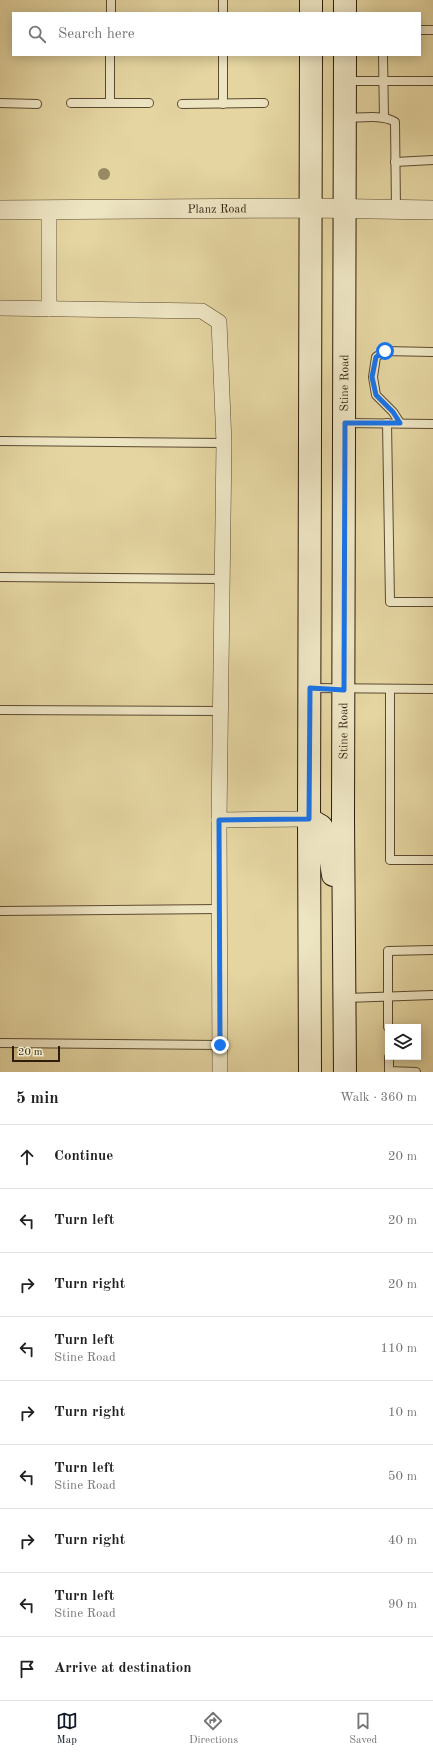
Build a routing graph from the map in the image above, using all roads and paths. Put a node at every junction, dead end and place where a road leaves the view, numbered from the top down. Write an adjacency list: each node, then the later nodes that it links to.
1 (111, 0): 5 (lane)
2 (222, 0): 6 (lane)
3 (311, 0): 7 (main road)
4 (345, 0): 8 (main road)
5 (110, 12)
6 (223, 12)
7 (311, 12)
8 (345, 12)
9 (421, 30): 10 (lane)
10 (433, 30)
11 (110, 56): 21 (lane)
12 (223, 56): 26 (lane)
13 (311, 56): 31 (main road)
14 (345, 56): 16 (main road, Stine Road)
15 (383, 56): 17 (lane)
16 (345, 81): 17 (lane); 27 (main road, Stine Road)
17 (384, 81): 18 (lane); 28 (lane)
18 (433, 81)
19 (0, 103): 24 (lane)
20 (71, 103): 21 (lane)
21 (110, 103): 22 (lane)
22 (149, 103)
23 (264, 103): 26 (lane)
24 (37, 104)
25 (182, 104): 26 (lane)
26 (223, 104)
27 (345, 118): 28 (lane); 32 (main road, Stine Road)
28 (384, 118): 30 (lane)
29 (433, 160): 30 (lane)
30 (395, 162): 33 (lane)
31 (311, 208): 32 (street, Planz Road); 36 (street, Planz Road); 49 (main road)
32 (345, 208): 33 (street, Planz Road); 40 (main road, Stine Road)
33 (396, 209): 35 (street, Planz Road)
34 (0, 210): 36 (street, Planz Road)
35 (433, 210)
36 (49, 211): 38 (street)
37 (0, 308): 38 (street)
38 (48, 309): 45 (street)
39 (433, 352): 42 (lane)
40 (345, 423): 41 (lane); 52 (main road, Stine Road)
41 (388, 423): 42 (lane); 48 (lane)
42 (400, 423): 43 (lane)
43 (433, 424)
44 (0, 441): 45 (lane)
45 (224, 443): 47 (street)
46 (0, 577): 47 (lane)
47 (223, 579): 54 (street)
48 (433, 602)
49 (310, 688): 52 (lane); 55 (main road)
50 (390, 689): 51 (lane); 52 (lane); 57 (lane)
51 (433, 689)
52 (344, 690): 60 (main road, Stine Road)
53 (0, 710): 54 (lane)
54 (221, 711): 56 (street)
55 (309, 819): 56 (street); 60 (main road); 70 (main road)
56 (219, 820): 58 (street)
57 (433, 860)
58 (220, 909): 59 (lane); 67 (street)
59 (0, 911)
60 (344, 947): 64 (main road, Stine Road)
61 (433, 950): 63 (lane)
62 (433, 995): 63 (lane)
63 (388, 996): 64 (lane); 65 (lane)
64 (345, 998): 71 (main road, Stine Road)
65 (388, 1024)
66 (0, 1043): 67 (lane)
67 (220, 1045): 69 (street)
68 (389, 1060): 72 (lane)
69 (220, 1072)
70 (310, 1072)
71 (345, 1072)
72 (416, 1072)

